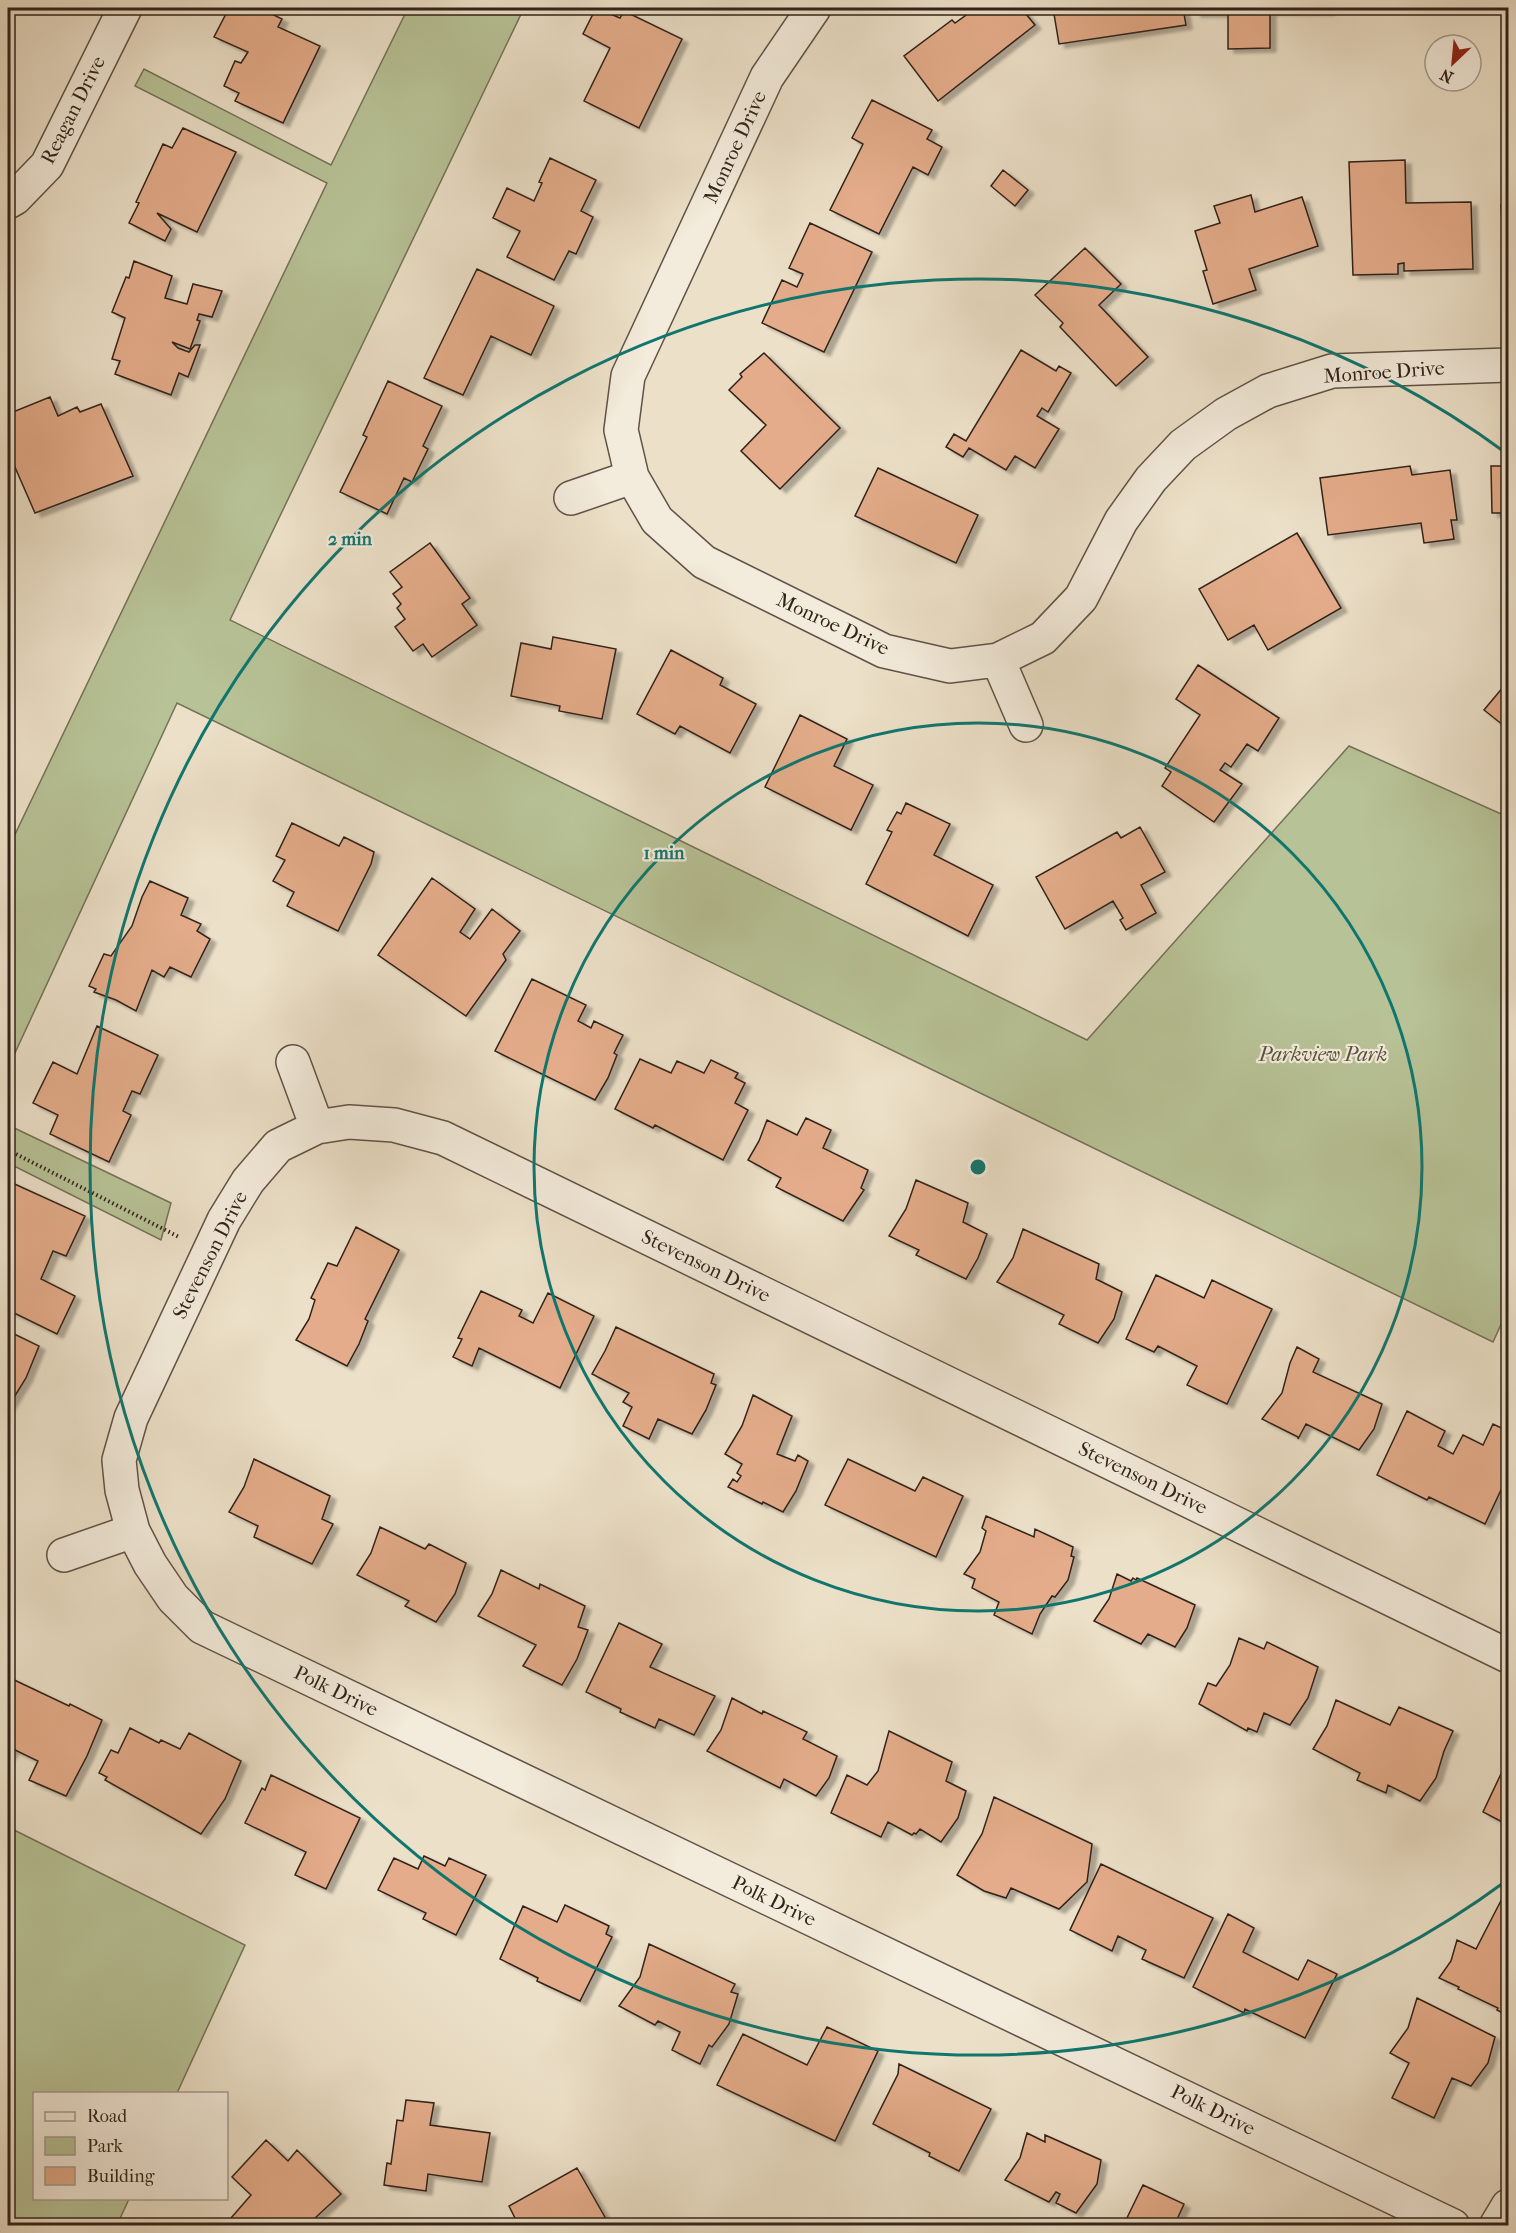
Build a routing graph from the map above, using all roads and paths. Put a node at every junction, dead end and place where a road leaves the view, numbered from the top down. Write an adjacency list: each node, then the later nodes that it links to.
1 (124, 8): 3 (street, Reagan Drive)
2 (814, 8): 5 (street, Monroe Drive)
3 (8, 202)
4 (1509, 365): 7 (street, Monroe Drive)
5 (632, 477): 6 (street); 7 (street, Monroe Drive)
6 (571, 498)
7 (998, 660): 8 (street)
8 (1026, 724)
9 (293, 1062): 10 (street)
10 (317, 1126): 12 (street, Stevenson Drive); 15 (street, Stevenson Drive)
11 (8, 1150): 12 (path)
12 (209, 1252): 13 (street, Stevenson Drive)
13 (134, 1532): 14 (street); 17 (street, Polk Drive)
14 (64, 1556)
15 (1509, 1656)
16 (1509, 2206): 18 (street)
17 (1453, 2226)
18 (1496, 2226)

